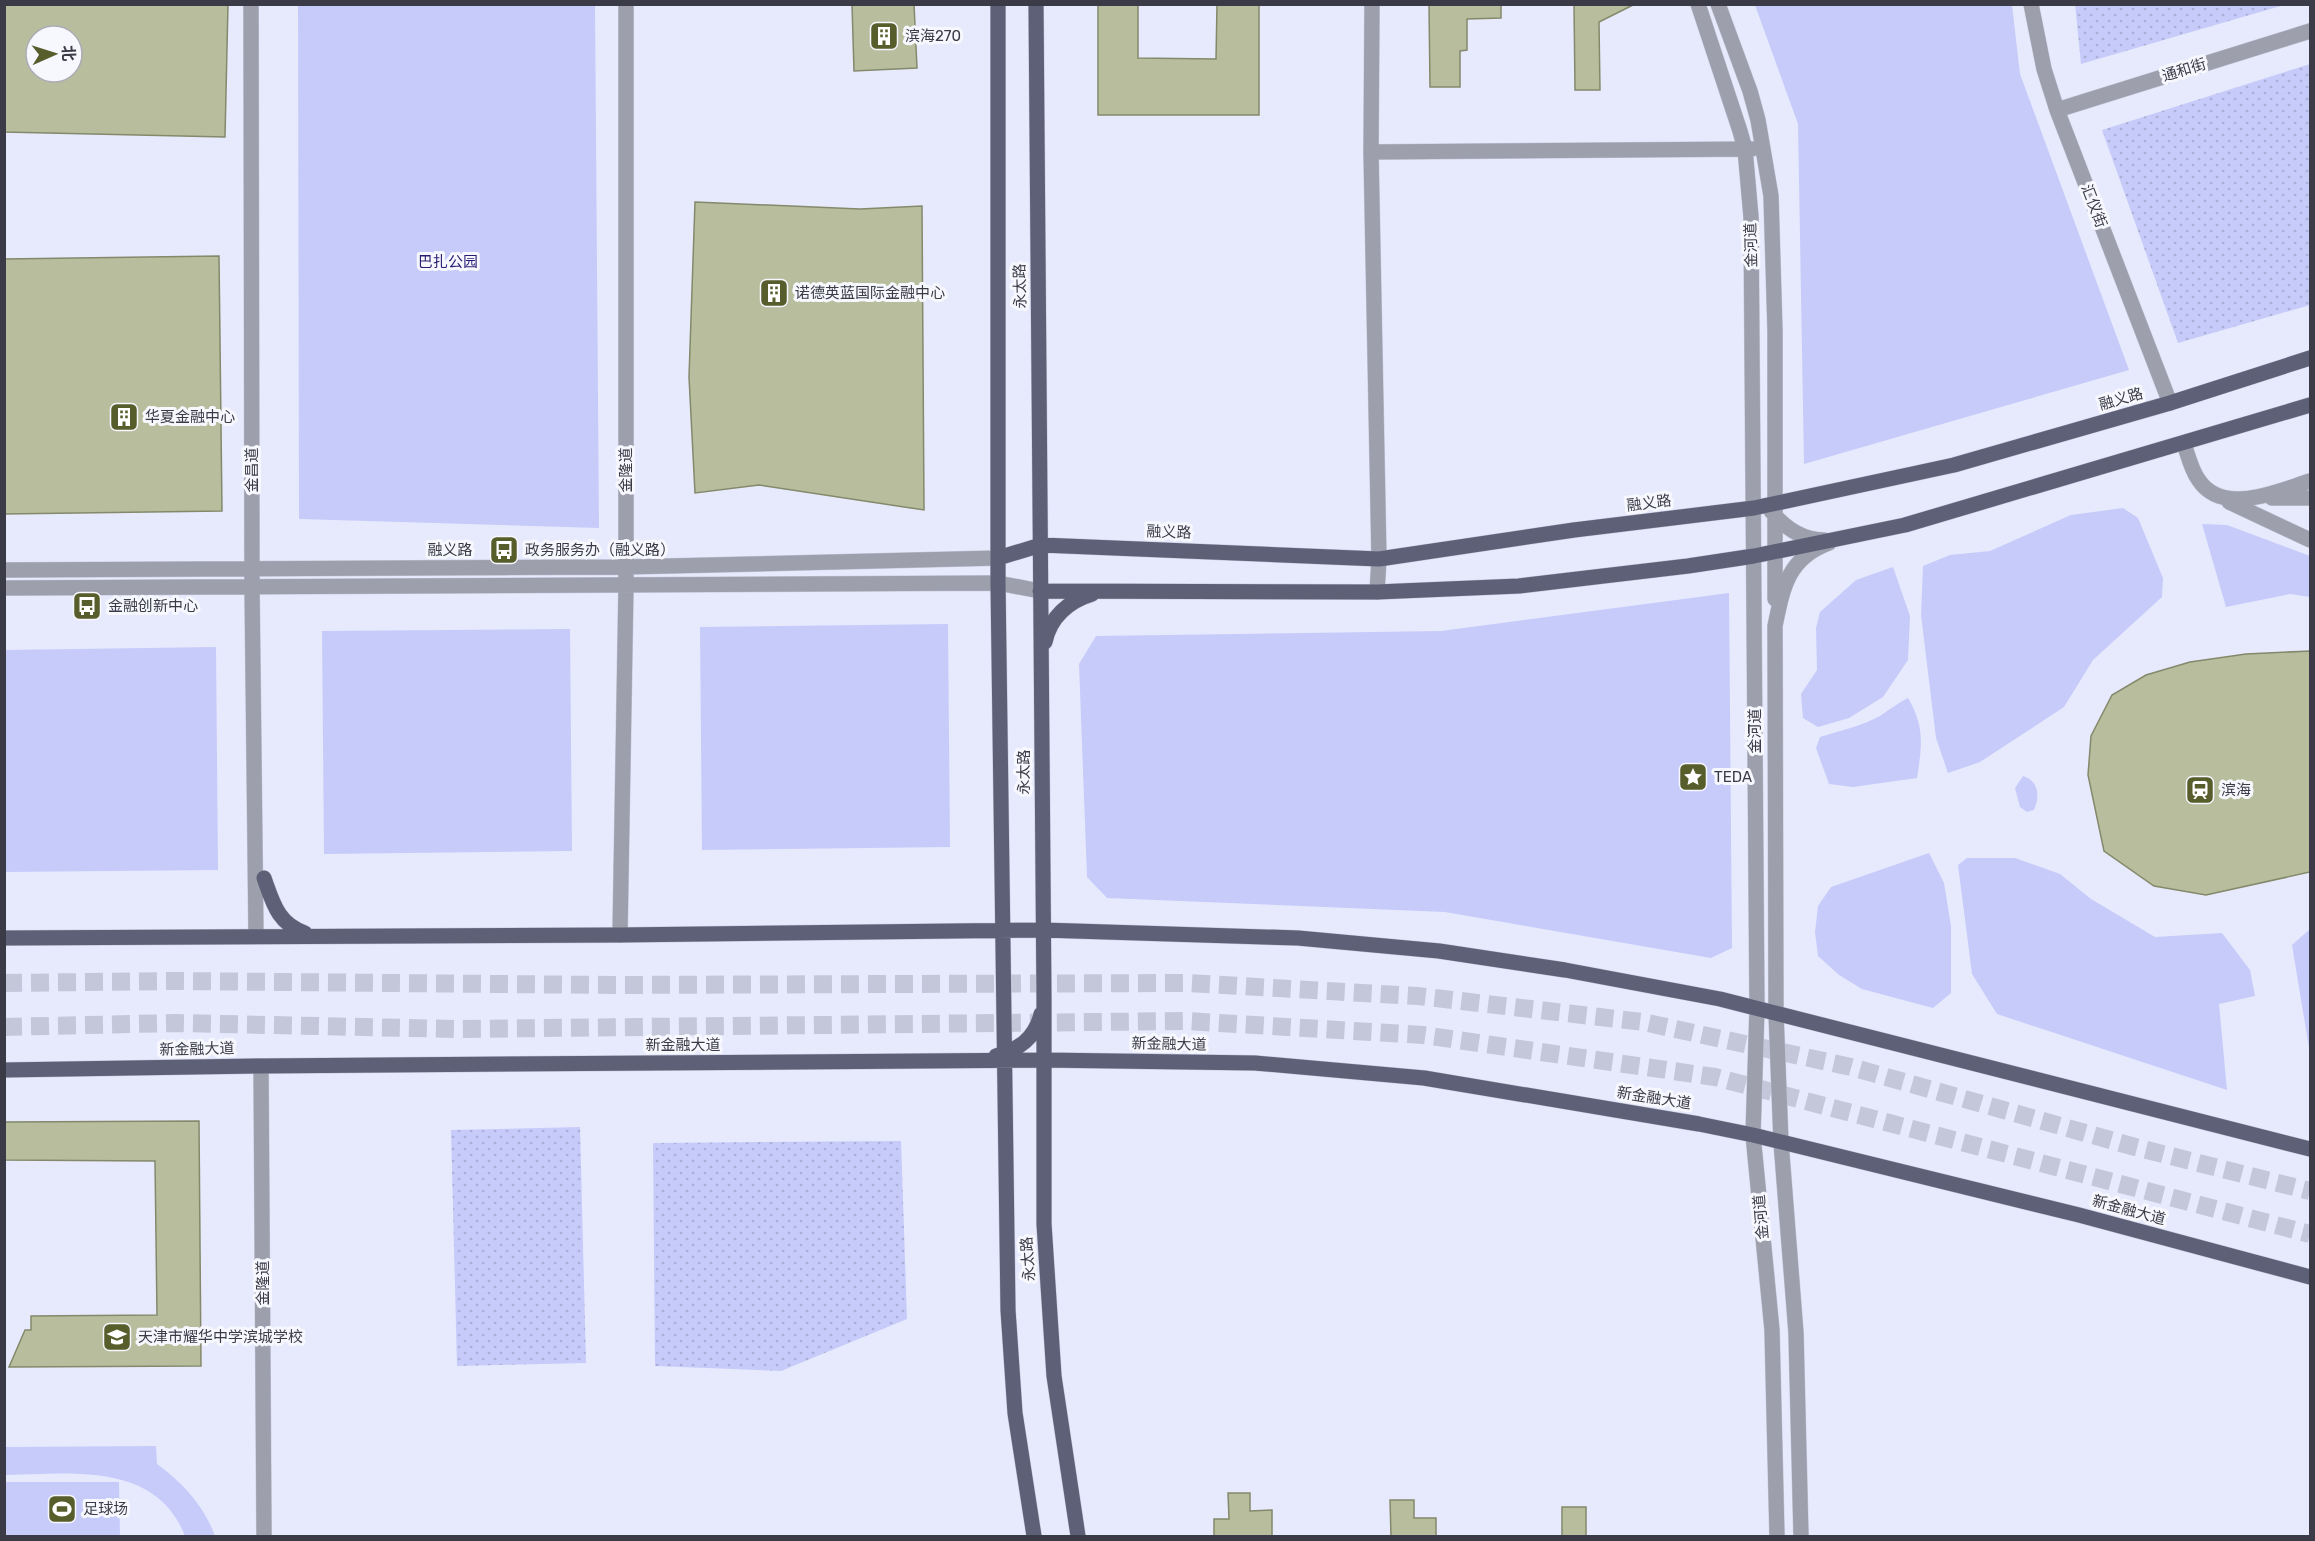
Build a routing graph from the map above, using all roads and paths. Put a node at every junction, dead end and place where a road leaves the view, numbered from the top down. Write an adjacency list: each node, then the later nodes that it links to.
1 (251, 4): 33 (street, 金昌道)
2 (259, 4): 33 (street, 金昌道)
3 (626, 4): 31 (street, 金隆道)
4 (998, 4): 29 (main road, 永太路)
5 (1036, 4): 26 (main road, 永太路)
6 (1372, 4): 14 (street)
7 (1698, 4): 12 (street, 金河道)
8 (1718, 4): 13 (street, 金河道)
9 (2031, 4): 11 (street, 汇仪街)
10 (2310, 31): 11 (street, 通和街)
11 (2057, 110): 16 (street, 汇仪街)
12 (1745, 149): 13 (street); 14 (street); 23 (street, 金河道)
13 (1764, 149): 23 (street, 金河道)
14 (1371, 152): 30 (street)
15 (2310, 358): 16 (main road, 融义路)
16 (2170, 404): 23 (main road, 融义路)
17 (2310, 405): 18 (main road, 融义路)
18 (2184, 444): 20 (street); 24 (main road, 融义路)
19 (2310, 482): 21 (street)
20 (2217, 496): 21 (street); 25 (street)
21 (2254, 498): 22 (street)
22 (2310, 498)
23 (1768, 508): 24 (street); 27 (street, 金河道); 28 (street, 金河道); 30 (main road, 融义路)
24 (1838, 540): 27 (main road, 融义路); 40 (street)
25 (2310, 540)
26 (1041, 545): 29 (main road, 融义路); 30 (main road, 融义路); 38 (main road, 永太路)
27 (1775, 552): 28 (main road, 融义路); 40 (street, 金河道)
28 (1754, 556): 39 (main road, 融义路); 50 (street, 金河道)
29 (998, 558): 31 (street, 融义路); 34 (main road, 永太路)
30 (1379, 559): 39 (street)
31 (626, 567): 33 (street, 融义路); 35 (street, 金隆道)
32 (4, 570): 33 (street, 融义路)
33 (254, 576): 35 (street, 融义路); 36 (street, 融义路); 42 (street); 46 (street, 金昌道)
34 (998, 583): 35 (street, 融义路); 38 (street, 融义路); 44 (main road, 永太路)
35 (626, 586): 45 (street, 金隆道)
36 (4, 588)
37 (1107, 590): 38 (main road, 融义路); 39 (main road, 融义路); 41 (main road)
38 (1040, 591): 41 (main road, 永太路)
39 (1377, 592)
40 (1775, 626): 51 (street, 金河道)
41 (1041, 662): 43 (main road, 永太路)
42 (264, 878): 46 (street); 47 (main road)
43 (1043, 930): 44 (main road); 49 (main road, 永太路); 50 (main road)
44 (1002, 931): 45 (main road); 52 (main road, 永太路)
45 (620, 935): 47 (main road)
46 (261, 936): 47 (main road); 48 (main road)
47 (314, 936)
48 (4, 938)
49 (1044, 999): 52 (main road); 53 (main road, 永太路)
50 (1757, 1009): 51 (main road); 56 (street, 金河道)
51 (1776, 1013): 57 (street, 金河道); 58 (main road)
52 (1005, 1057): 53 (main road, 新金融大道); 54 (main road, 新金融大道); 61 (main road, 永太路)
53 (1044, 1060): 56 (main road, 新金融大道); 62 (main road, 永太路)
54 (261, 1066): 55 (main road, 新金融大道); 60 (street, 金隆道)
55 (4, 1070)
56 (1753, 1135): 57 (main road, 新金融大道); 63 (street, 金河道)
57 (1781, 1142): 59 (main road, 新金融大道); 64 (street, 金河道)
58 (2310, 1149)
59 (2310, 1277)
60 (264, 1536)
61 (1034, 1536)
62 (1078, 1536)
63 (1777, 1536)
64 (1801, 1536)

